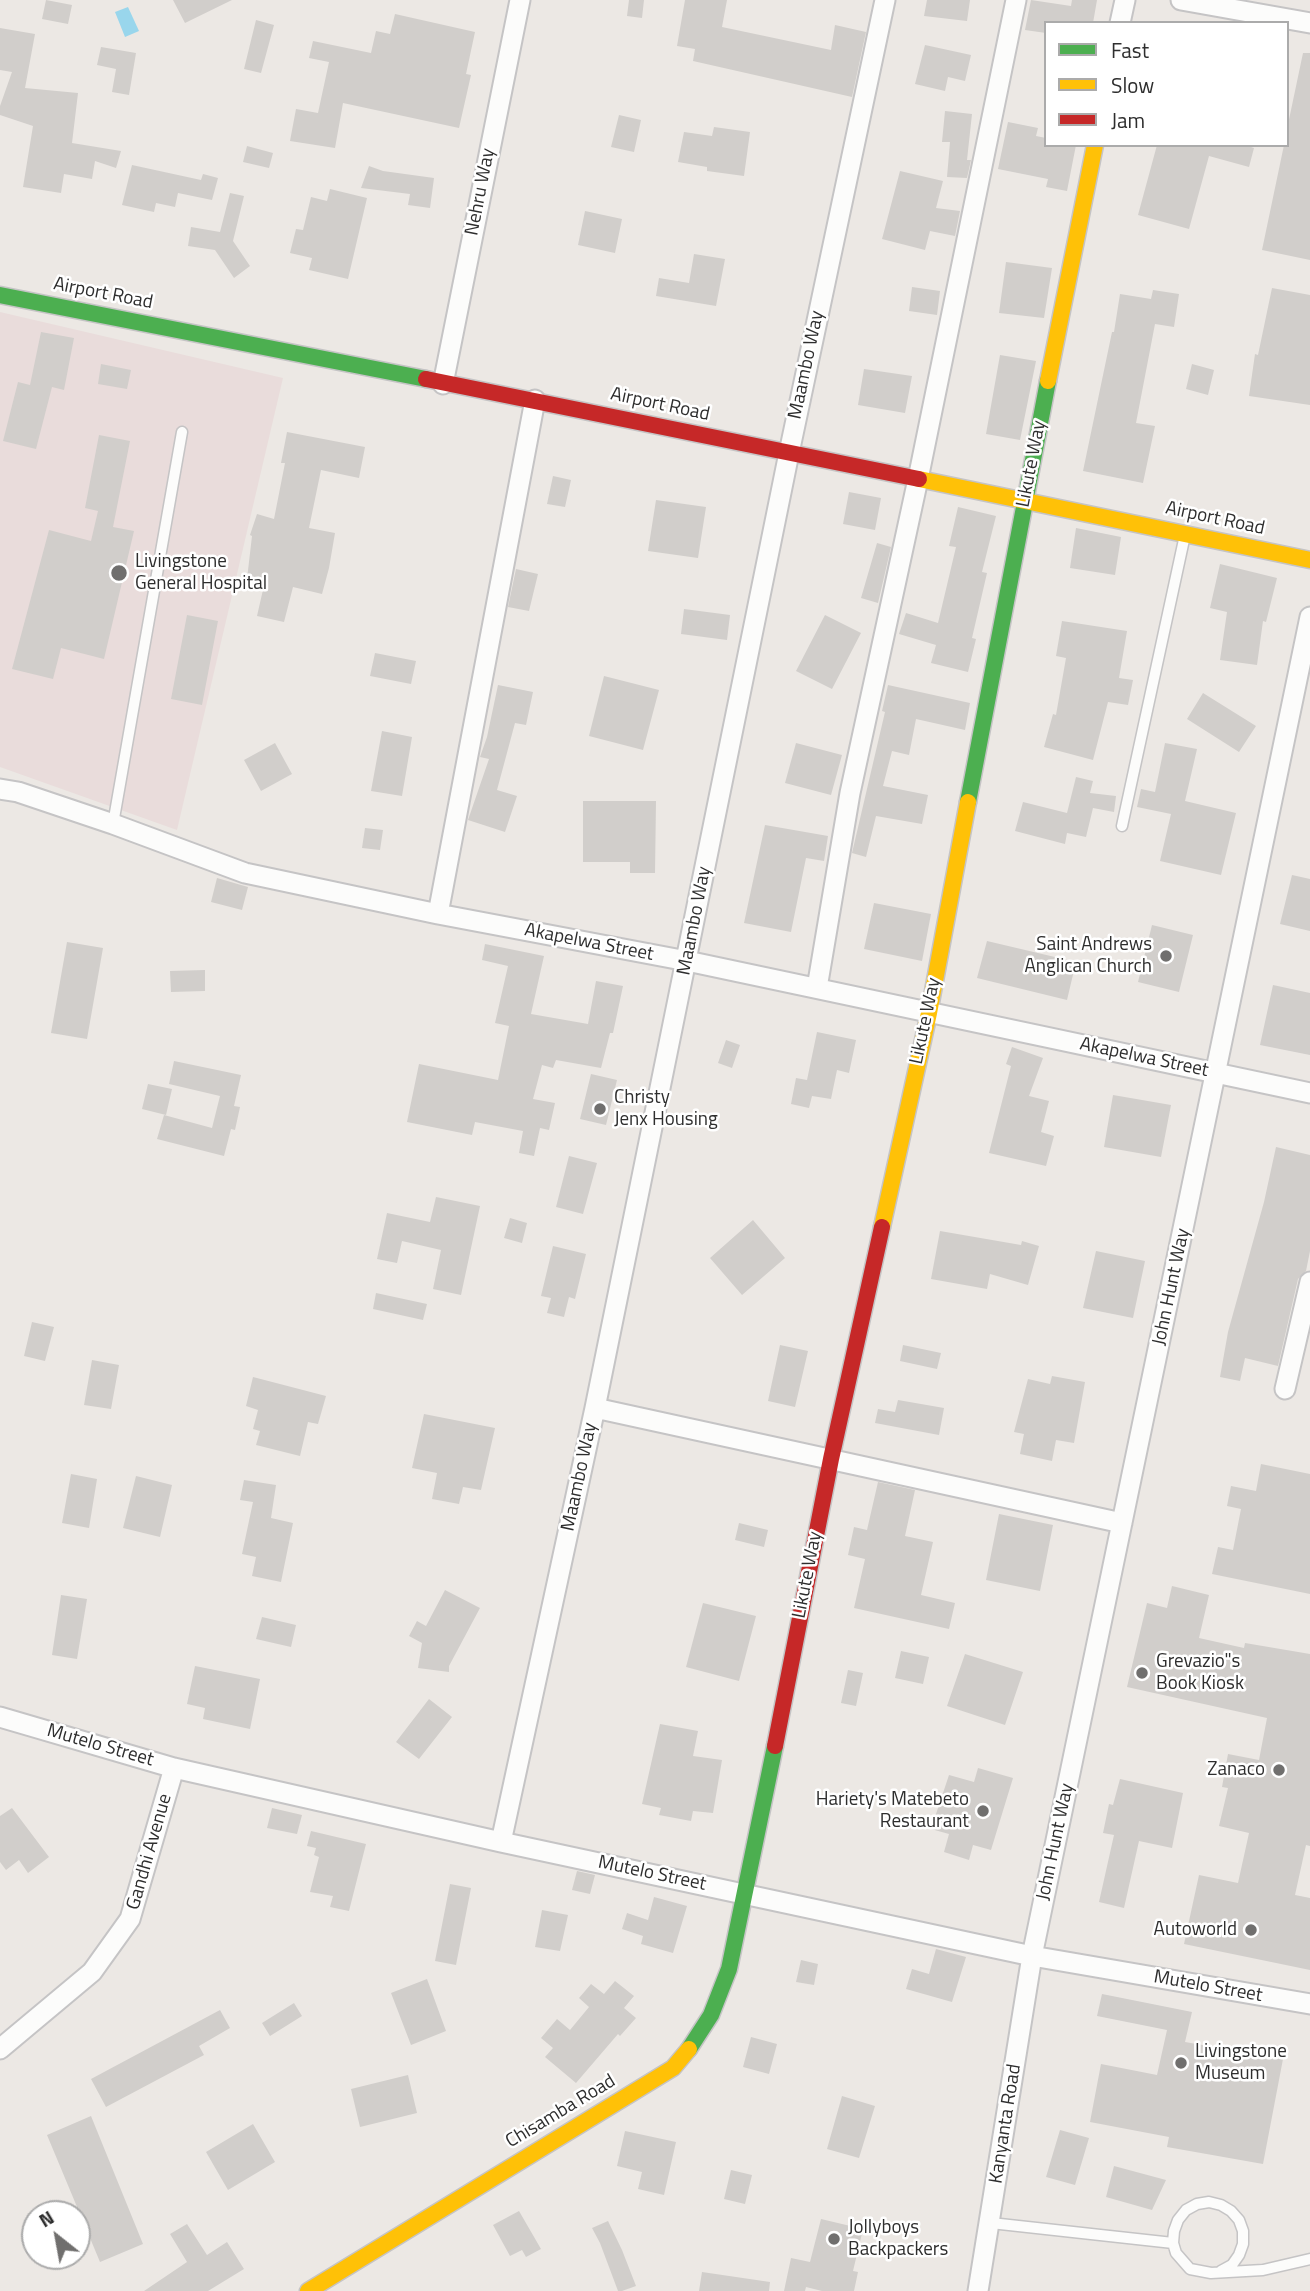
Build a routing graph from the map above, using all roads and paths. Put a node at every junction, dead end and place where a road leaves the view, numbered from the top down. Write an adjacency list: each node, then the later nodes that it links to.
1 (520, 0): 10 (street, Nehru Way)
2 (885, 0): 13 (street, Maambo Way)
3 (1016, 0): 14 (street)
4 (1125, 0): 6 (street)
5 (1181, 0): 7 (street)
6 (1120, 21)
7 (1310, 23)
8 (1096, 147): 15 (street, Likute Way)
9 (0, 295): 10 (street, Airport Road)
10 (443, 384): 11 (street, Airport Road)
11 (535, 400): 13 (street, Airport Road); 23 (street)
12 (183, 432): 21 (lane)
13 (789, 453): 14 (street, Airport Road); 24 (street, Maambo Way)
14 (919, 479): 15 (street, Airport Road); 25 (street)
15 (1024, 500): 16 (street, Airport Road); 26 (street, Likute Way)
16 (1185, 534): 17 (street, Airport Road); 22 (lane)
17 (1310, 560)
18 (1310, 617): 19 (street, John Hunt Way)
19 (1304, 679): 27 (street, John Hunt Way)
20 (0, 789): 21 (street, Akapelwa Street)
21 (113, 824): 23 (street, Akapelwa Street)
22 (1122, 827)
23 (438, 914): 24 (street, Akapelwa Street)
24 (687, 961): 25 (street, Akapelwa Street); 31 (street, Maambo Way)
25 (817, 988): 26 (street, Akapelwa Street)
26 (929, 1013): 27 (street, Akapelwa Street); 32 (street, Likute Way)
27 (1216, 1073): 28 (street, Akapelwa Street); 33 (street, John Hunt Way)
28 (1310, 1093)
29 (1310, 1282): 30 (street)
30 (1285, 1389)
31 (595, 1408): 32 (street); 36 (street, Maambo Way)
32 (831, 1459): 33 (street); 37 (street, Likute Way)
33 (1122, 1523): 38 (street, John Hunt Way)
34 (0, 1717): 35 (street, Mutelo Street)
35 (174, 1768): 36 (street, Mutelo Street); 40 (street, Gandhi Avenue)
36 (501, 1842): 37 (street, Mutelo Street)
37 (746, 1894): 38 (street, Mutelo Street); 45 (street, Chisamba Road)
38 (1032, 1956): 39 (street, Mutelo Street); 41 (street, Kanyanta Road)
39 (1310, 2004)
40 (0, 2049)
41 (991, 2223): 42 (lane); 46 (street, Kanyanta Road)
42 (1173, 2243): 44 (lane); 44 (lane)
43 (1310, 2259): 44 (lane)
44 (1221, 2271)
45 (307, 2291)
46 (978, 2291)

